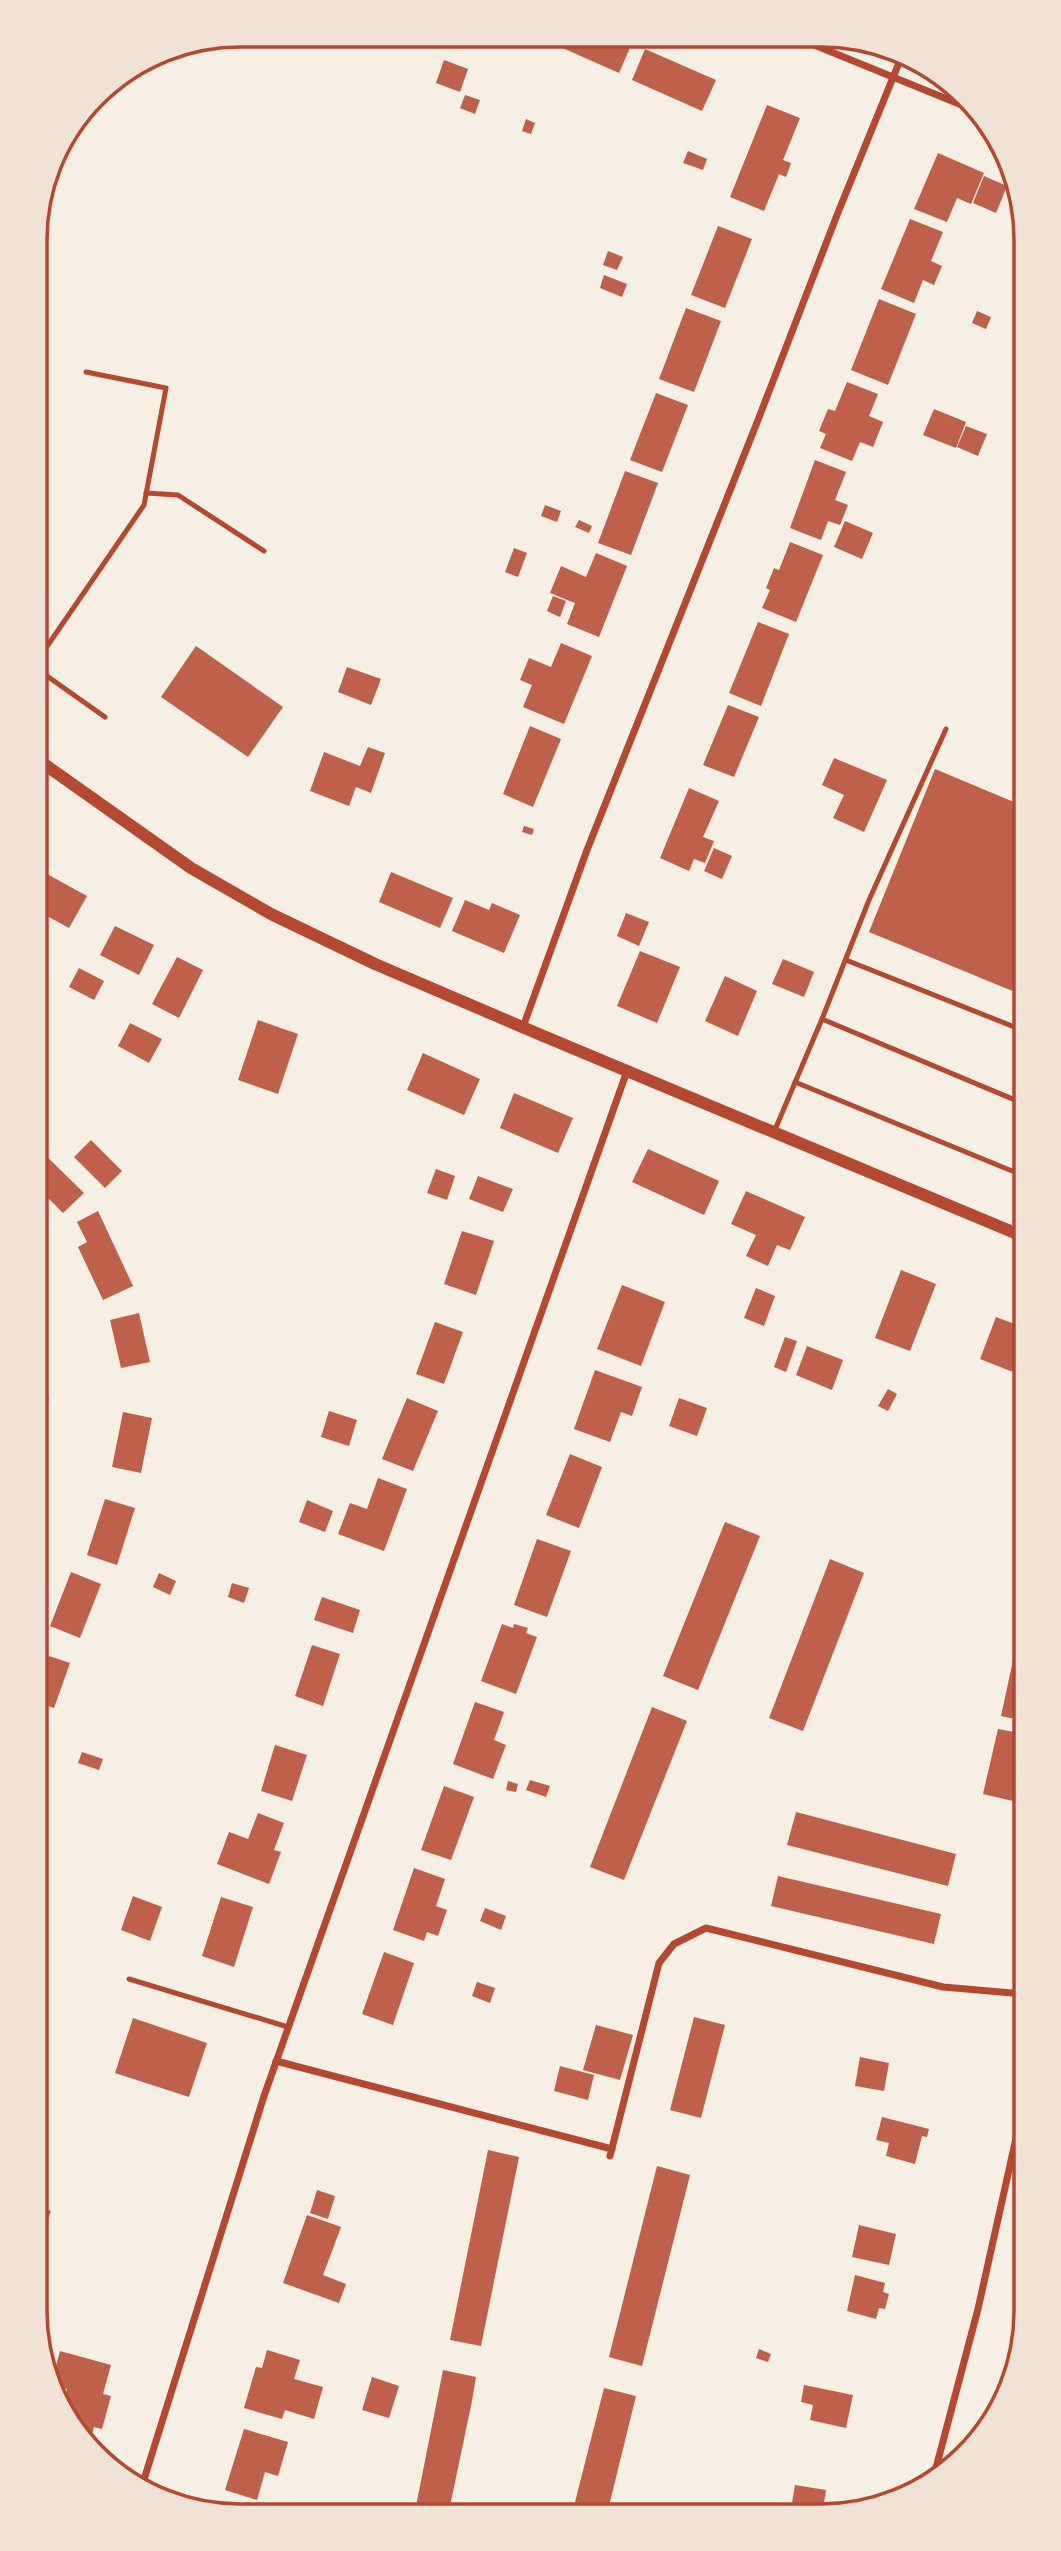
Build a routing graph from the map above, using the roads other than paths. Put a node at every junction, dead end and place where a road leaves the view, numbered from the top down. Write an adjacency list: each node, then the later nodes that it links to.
1 (819, 47): 3 (street)
2 (899, 64): 3 (street)
3 (894, 78): 4 (street); 15 (street)
4 (955, 103)
5 (86, 372): 6 (lane)
6 (146, 493): 7 (lane); 8 (lane)
7 (264, 551)
8 (48, 645)
9 (48, 677): 10 (lane)
10 (105, 717)
11 (946, 730): 13 (lane)
12 (48, 767): 15 (street)
13 (846, 960): 14 (lane); 16 (lane)
14 (822, 1019): 18 (lane); 19 (lane)
15 (523, 1027): 17 (street)
16 (1014, 1027)
17 (627, 1071): 20 (street); 25 (street)
18 (795, 1082): 20 (lane); 21 (lane)
19 (1014, 1099)
20 (774, 1132): 22 (street)
21 (1014, 1172)
22 (1014, 1232)
23 (129, 1979): 25 (lane)
24 (1013, 1993): 26 (street)
25 (288, 2027): 26 (street)
26 (276, 2061): 29 (street)
27 (1013, 2152): 28 (street)
28 (937, 2464)
29 (145, 2478)

